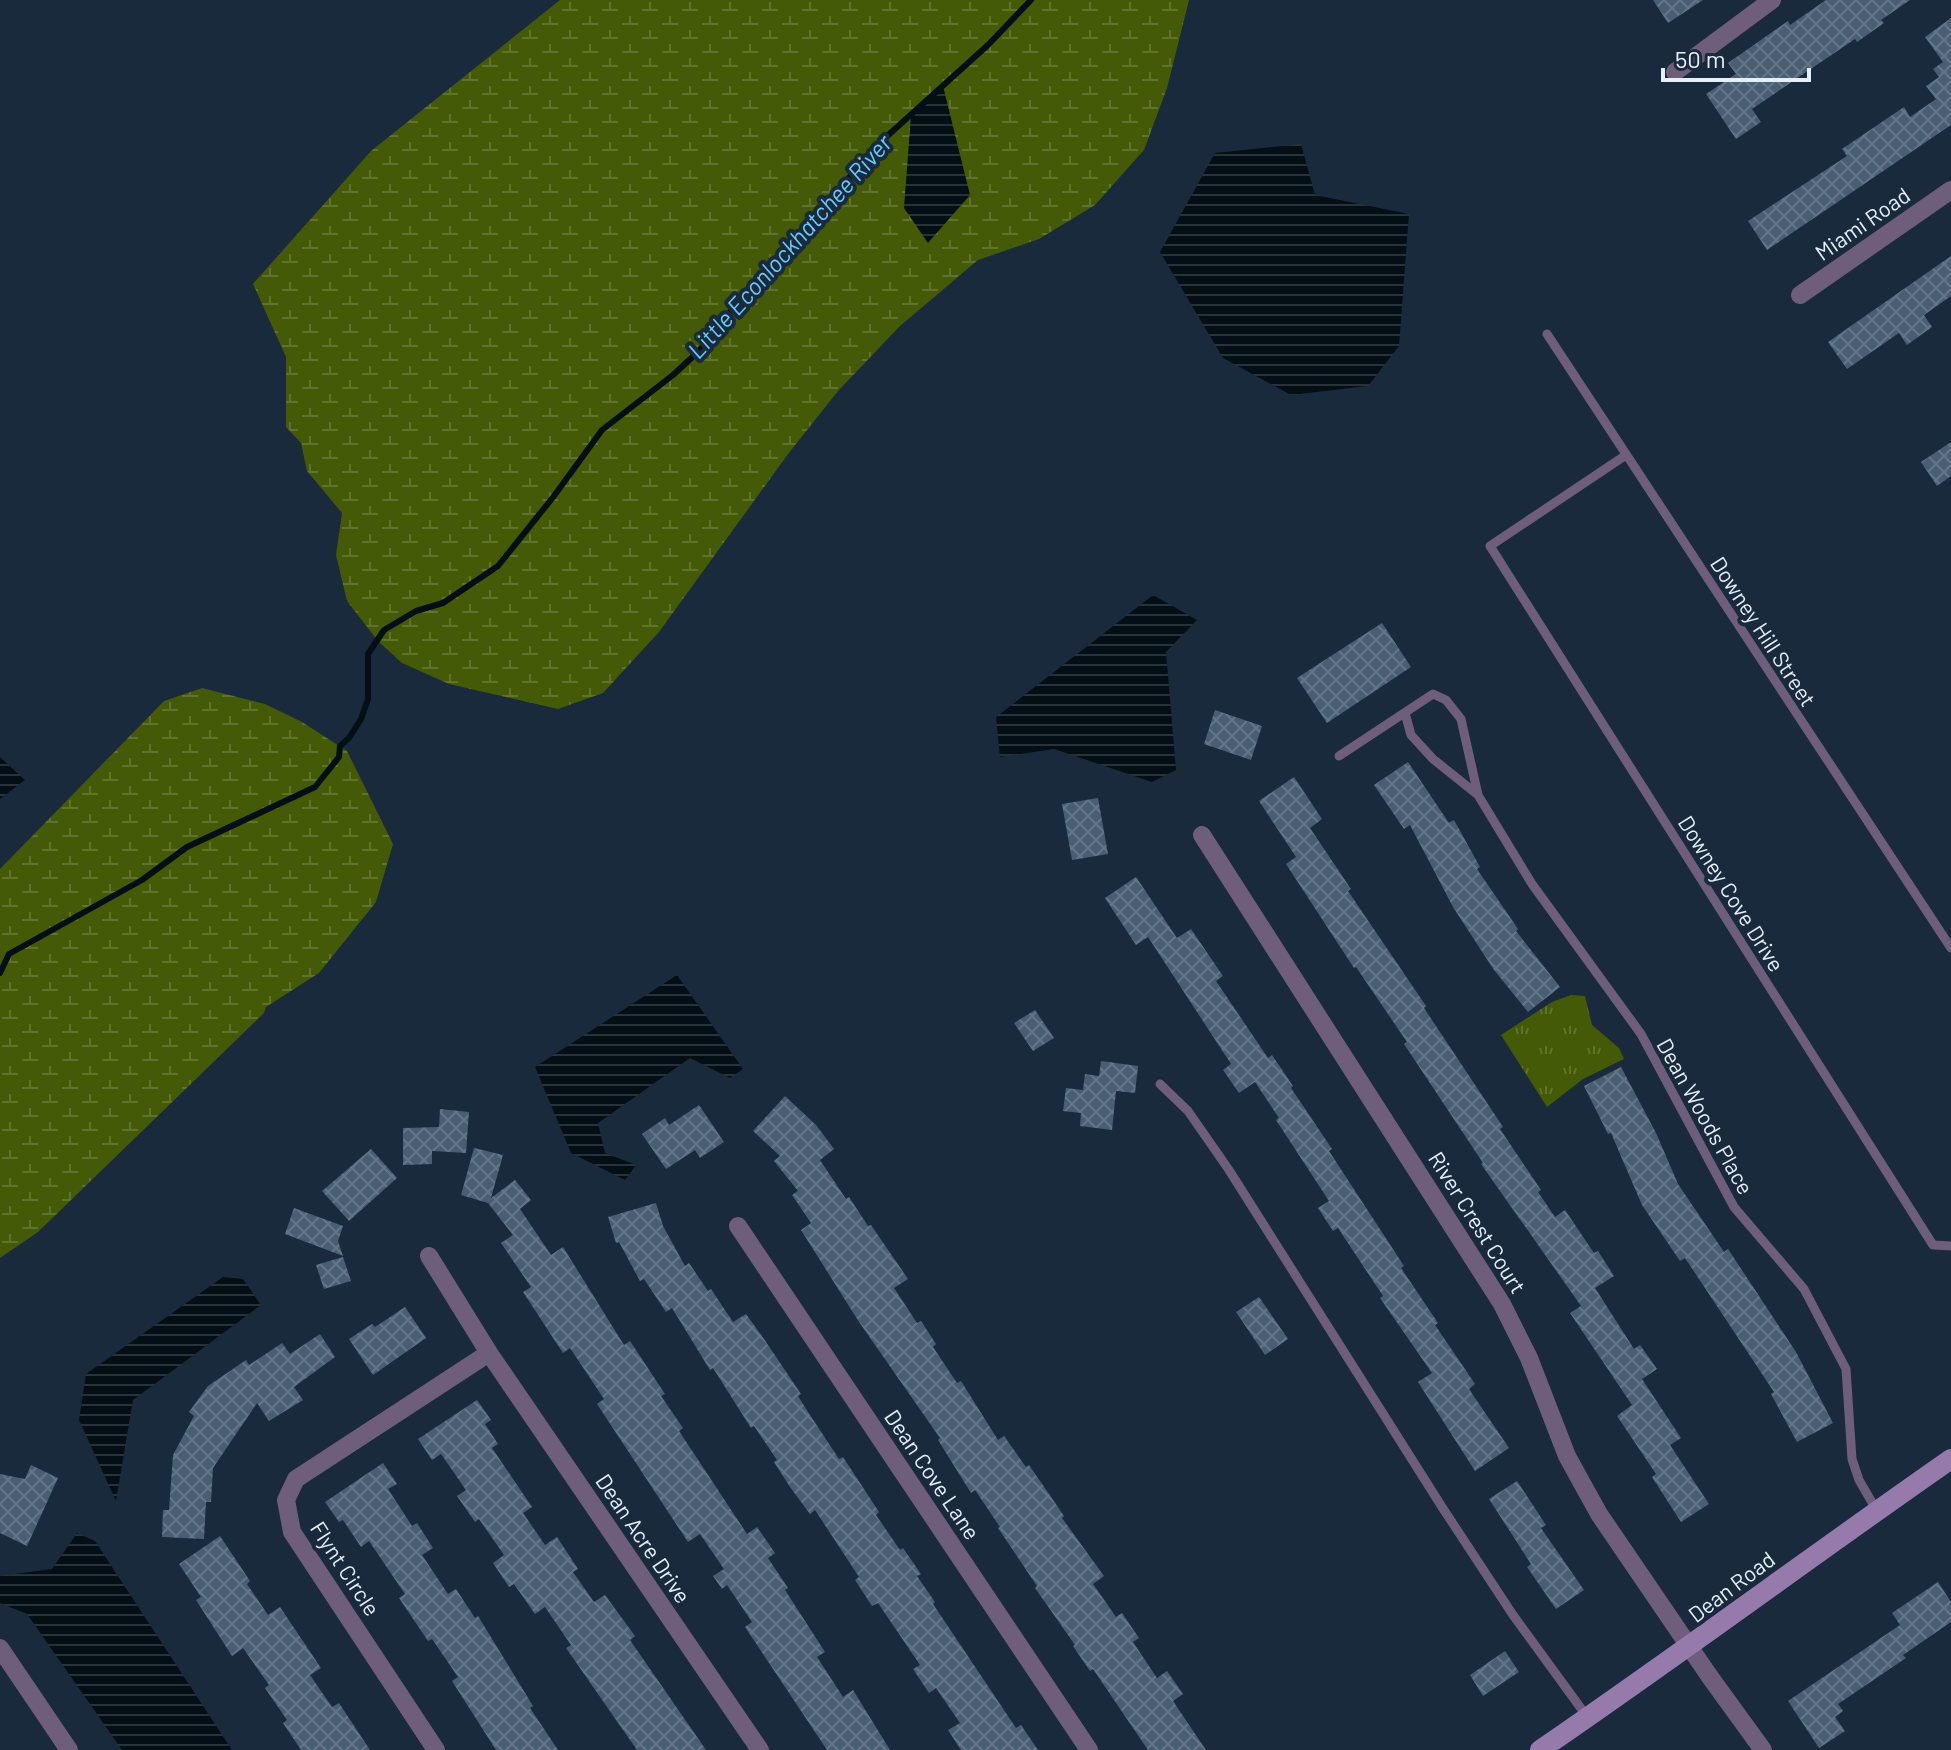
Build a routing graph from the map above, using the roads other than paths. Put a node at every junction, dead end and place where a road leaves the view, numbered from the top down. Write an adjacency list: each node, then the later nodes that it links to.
1 (1772, 0): 2 (street)
2 (1675, 72)
3 (1951, 190): 4 (street, Miami Road)
4 (1800, 295)
5 (1547, 334): 6 (lane, Downey Hill Street)
6 (1626, 455): 11 (lane, Downey Hill Street); 14 (lane, Downey Cove Drive)
7 (1405, 713): 8 (lane); 9 (lane); 9 (lane)
8 (1339, 756)
9 (1478, 795): 18 (lane, Dean Woods Place)
10 (1202, 835): 19 (street, River Crest Court)
11 (1951, 948)
12 (1160, 1084): 21 (lane)
13 (738, 1226): 25 (street, Dean Cove Lane)
14 (1951, 1246)
15 (429, 1256): 16 (street, Dean Acre Drive)
16 (489, 1353): 23 (street, Flynt Circle); 24 (street, Dean Acre Drive)
17 (1951, 1459): 18 (main road, Dean Road)
18 (1877, 1511): 19 (main road, Dean Road)
19 (1689, 1647): 21 (main road, Dean Road); 27 (street, River Crest Court)
20 (0, 1648): 22 (street)
21 (1588, 1718): 26 (main road, Dean Road)
22 (69, 1750)
23 (436, 1750)
24 (760, 1750)
25 (1089, 1750)
26 (1540, 1750)
27 (1763, 1750)

